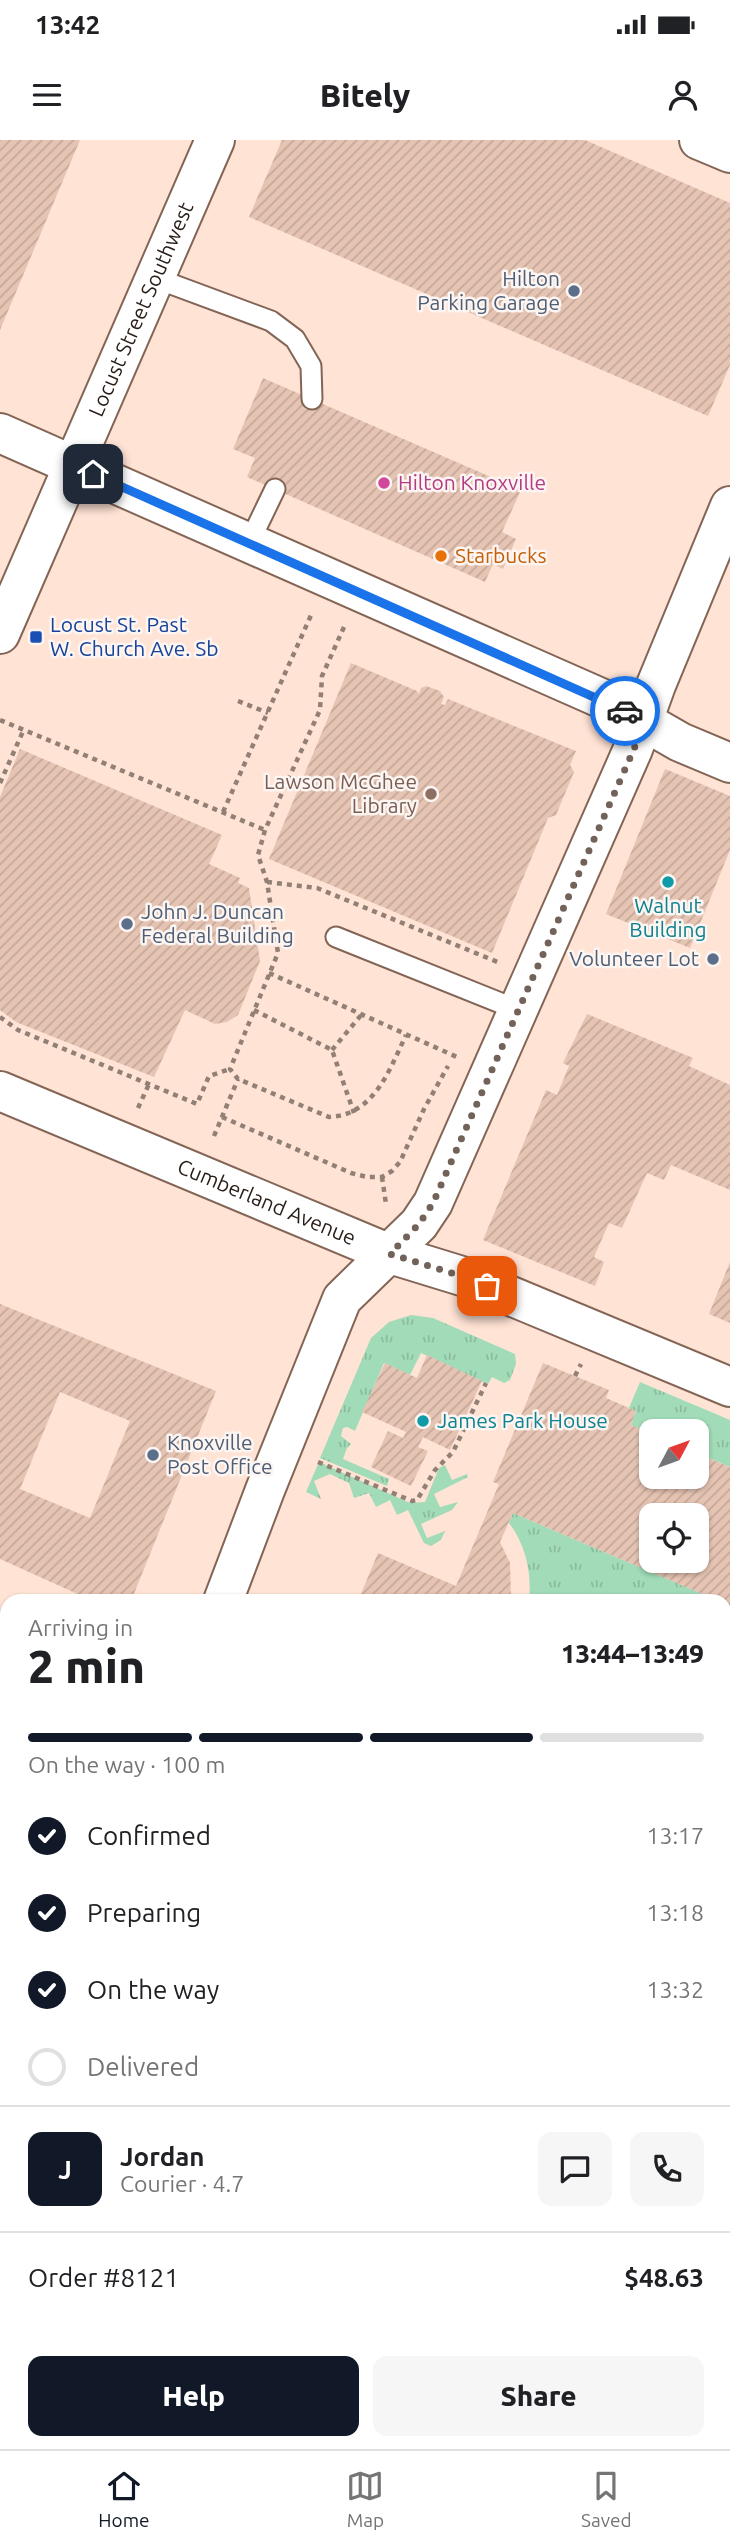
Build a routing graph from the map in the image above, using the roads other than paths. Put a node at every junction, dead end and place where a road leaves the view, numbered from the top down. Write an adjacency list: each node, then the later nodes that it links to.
1 (215, 140): 4 (street, Locust Street Southwest)
2 (699, 140): 3 (street)
3 (730, 153)
4 (155, 278): 5 (lane); 7 (street, Locust Street Southwest)
5 (312, 398)
6 (0, 433): 7 (street)
7 (72, 464): 10 (street); 11 (street, Locust Street Southwest)
8 (275, 489): 10 (lane)
9 (730, 506): 12 (street)
10 (249, 543): 12 (street)
11 (0, 634)
12 (644, 722): 13 (street); 15 (street)
13 (730, 763)
14 (336, 937): 15 (lane)
15 (519, 1010): 17 (street)
16 (0, 1091): 17 (street, Cumberland Avenue)
17 (390, 1254): 18 (street, Cumberland Avenue); 19 (street)
18 (730, 1387)
19 (226, 1594)

